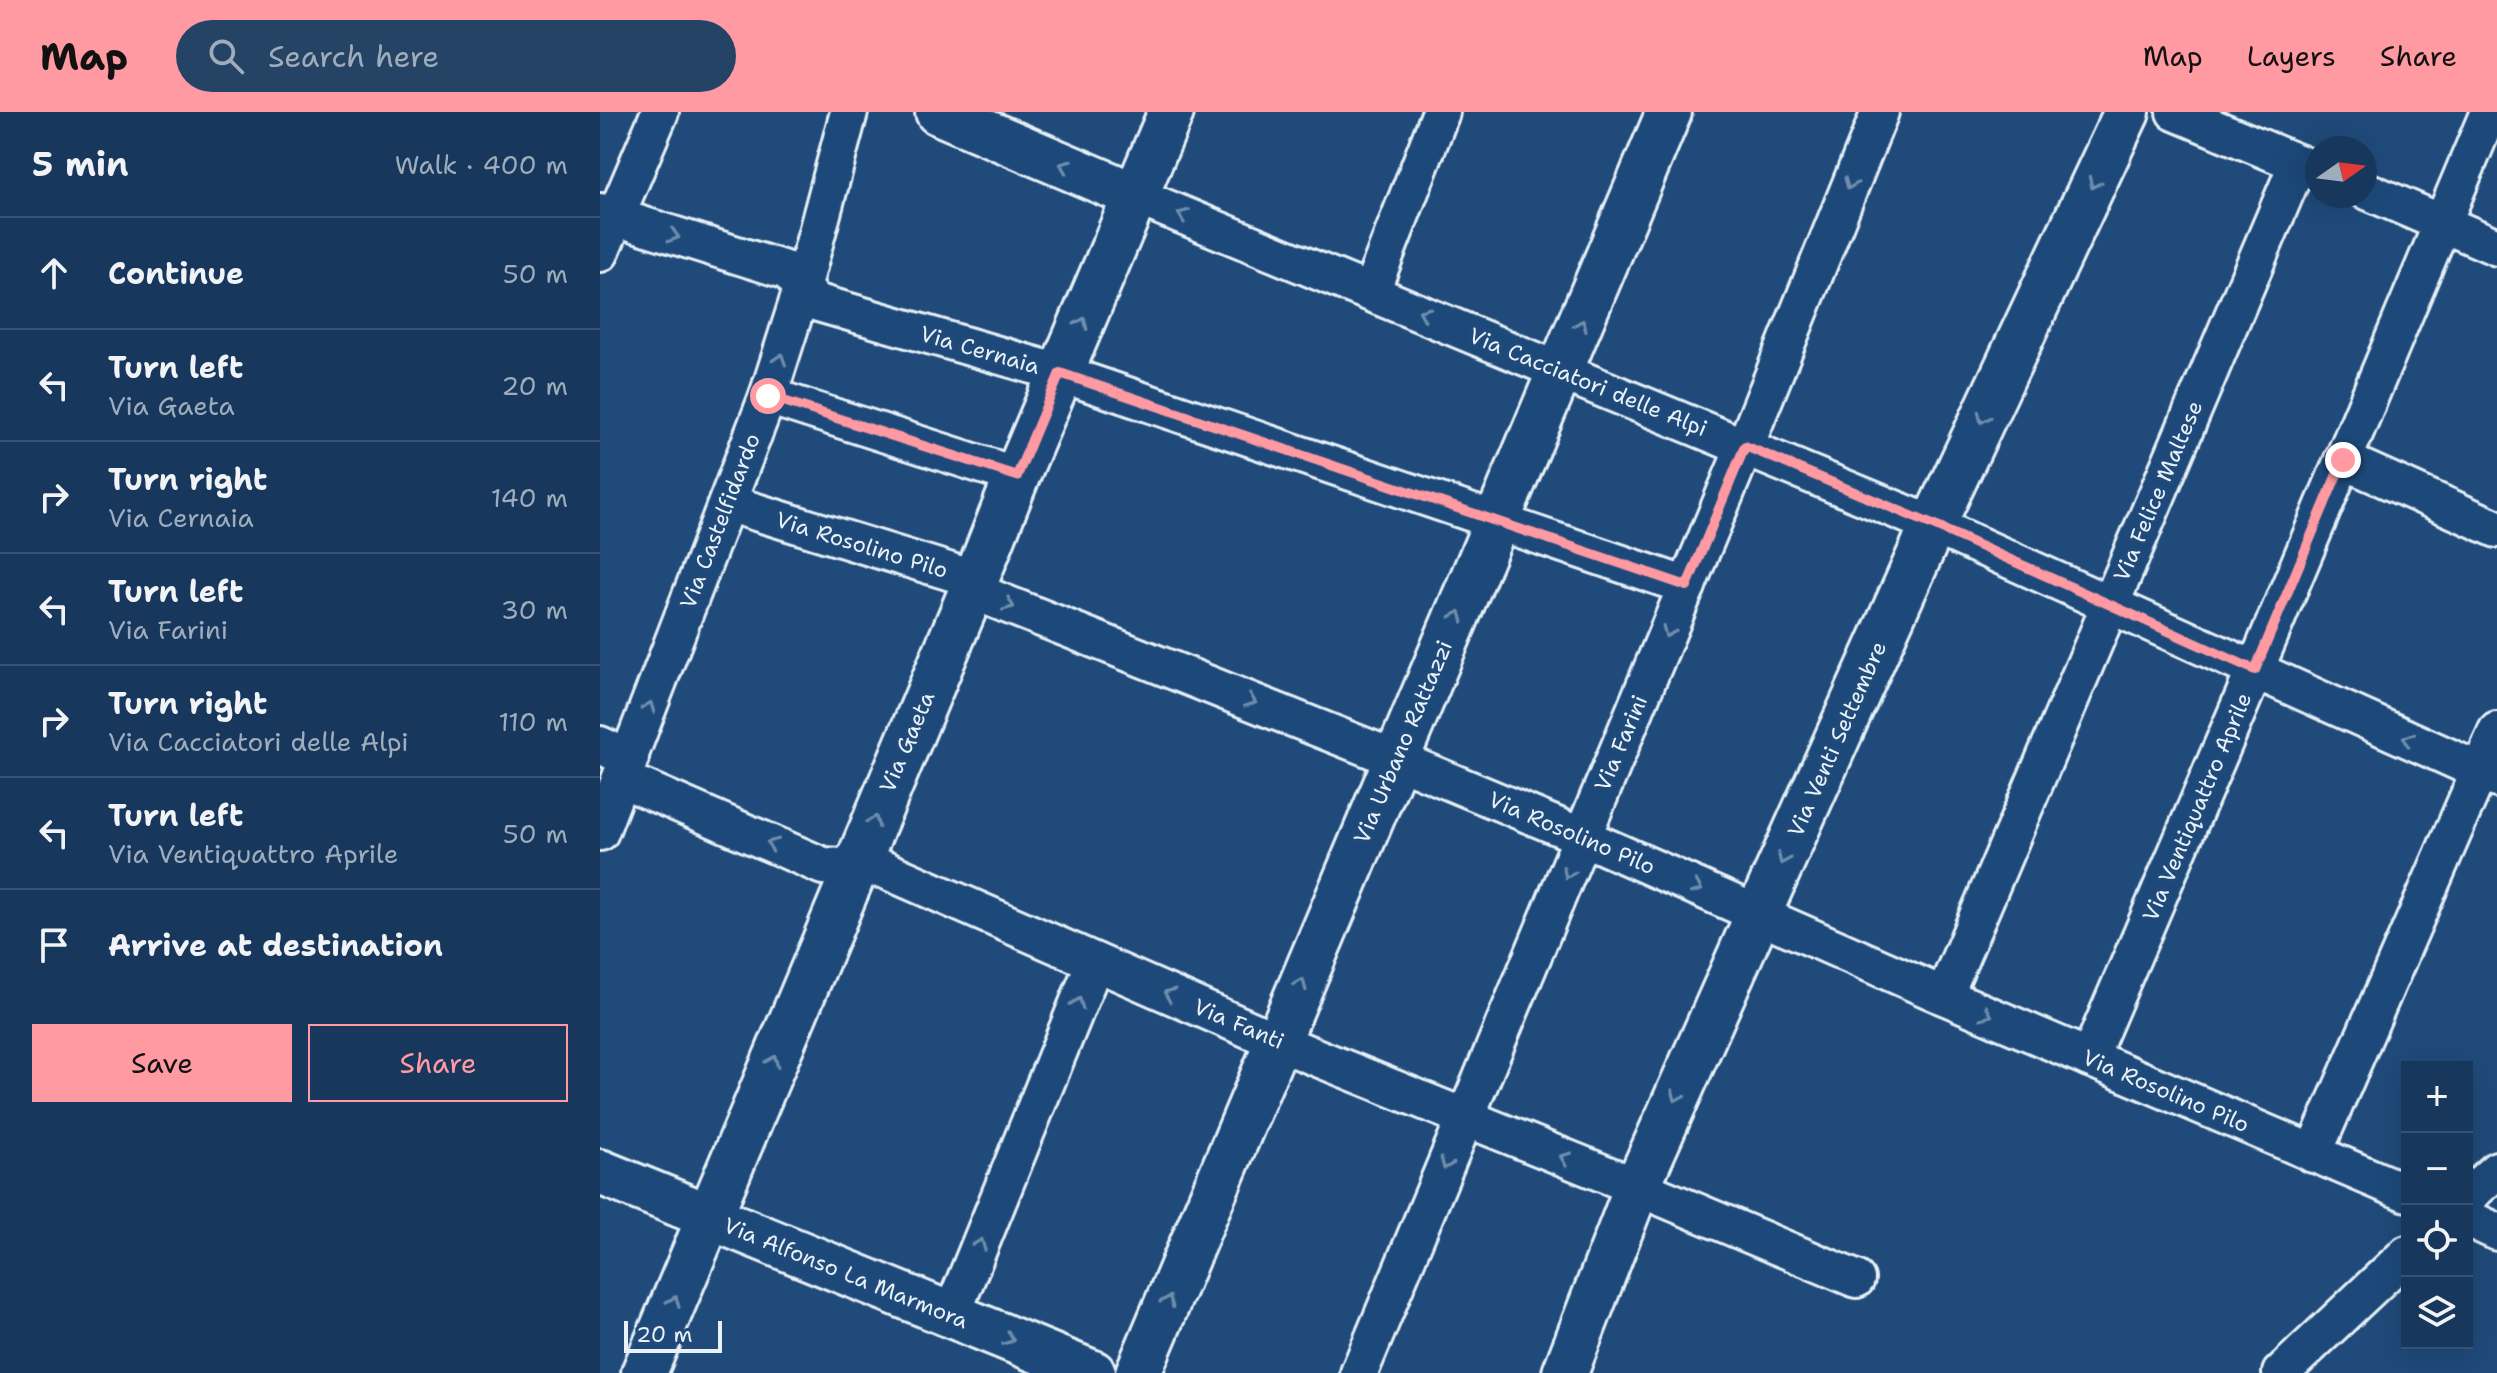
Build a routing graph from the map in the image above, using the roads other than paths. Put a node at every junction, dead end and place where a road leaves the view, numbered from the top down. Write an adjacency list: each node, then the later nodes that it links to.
1 (660, 112): 15 (street)
2 (849, 112): 19 (street, Via Castelfidardo)
3 (938, 112): 14 (street, Via Cacciatori delle Alpi, one-way to 3)
4 (1171, 112): 14 (street, Via Gaeta)
5 (1441, 112): 20 (street)
6 (1669, 112): 21 (street, Via Urbano Rattazzi, one-way to 6)
7 (1880, 112): 24 (street, Via Farini, one-way to 24)
8 (2127, 112): 29 (street, Via Venti Settembre, one-way to 29)
9 (2175, 112): 11 (street)
10 (2489, 112): 16 (street, Via Ventiquattro Aprile)
11 (2305, 166)
12 (2305, 174): 33 (street, Via Felice Maltese)
13 (2377, 195): 16 (street)
14 (1136, 196): 20 (street, Via Cacciatori delle Alpi, one-way to 14); 22 (street, Via Gaeta, one-way to 14)
15 (608, 215): 18 (street); 19 (street, Via Cernaia, one-way to 19)
16 (2443, 222): 17 (street); 25 (street, Via Ventiquattro Aprile)
17 (2497, 247)
18 (600, 253)
19 (802, 289): 22 (street, Via Cernaia); 23 (street, Via Castelfidardo, one-way to 19)
20 (1371, 291): 21 (street, Via Cacciatori delle Alpi, one-way to 20)
21 (1562, 371): 24 (street, Via Cacciatori delle Alpi); 28 (street, Via Urbano Rattazzi)
22 (1060, 373): 26 (street, Via Gaeta); 28 (street, Via Cernaia)
23 (768, 396): 26 (street); 27 (street, Via Castelfidardo)
24 (1745, 446): 29 (street, Via Cacciatori delle Alpi); 32 (street, Via Farini)
25 (2343, 460): 30 (street); 34 (street, Via Ventiquattro Aprile)
26 (1017, 476): 31 (street, Via Gaeta)
27 (727, 503): 31 (street, Via Rosolino Pilo); 37 (street, Via Castelfidardo, one-way to 27)
28 (1498, 522): 32 (street, Via Cernaia); 36 (street, Via Urbano Rattazzi, one-way to 28)
29 (1933, 525): 33 (street, Via Cacciatori delle Alpi); 42 (street, Via Venti Settembre, one-way to 42)
30 (2497, 529)
31 (974, 585): 36 (street, Via Rosolino Pilo, one-way to 36); 41 (street, Via Gaeta, one-way to 31)
32 (1687, 586): 40 (street, Via Farini, one-way to 40)
33 (2109, 605): 34 (street, Via Cacciatori delle Alpi); 44 (street, Via Felice Maltese)
34 (2255, 670): 38 (street, Via Cacciatori delle Alpi, one-way to 34); 46 (street, Via Ventiquattro Aprile)
35 (2497, 731): 38 (street)
36 (1396, 759): 40 (street, Via Rosolino Pilo); 45 (street, Via Urbano Rattazzi, one-way to 36)
37 (617, 761): 39 (street, Via Castelfidardo); 41 (street, Via Fanti, one-way to 37)
38 (2488, 775): 48 (street)
39 (600, 832)
40 (1583, 837): 42 (street, Via Rosolino Pilo, one-way to 42); 47 (street, Via Farini, one-way to 47)
41 (853, 869): 43 (street, Via Fanti); 54 (street, Via Gaeta, one-way to 41)
42 (1758, 915): 44 (street, Via Rosolino Pilo); 51 (street, Via Venti Settembre, one-way to 51)
43 (1095, 962): 45 (street, Via Fanti, one-way to 43); 59 (street, one-way to 43)
44 (1944, 996): 46 (street, Via Rosolino Pilo, one-way to 46)
45 (1276, 1041): 47 (street, Via Fanti); 62 (street, Via Urbano Rattazzi, one-way to 45)
46 (2089, 1058): 48 (street, Via Rosolino Pilo)
47 (1465, 1118): 51 (street, Via Fanti, one-way to 47); 63 (street, Via Farini, one-way to 63)
48 (2313, 1154): 52 (street, Via Rosolino Pilo)
49 (2497, 1170): 53 (street)
50 (600, 1172): 54 (street, Via Alfonso La Marmora)
51 (1637, 1187): 58 (street, Via Fanti); 64 (street, Via Venti Settembre)
52 (2401, 1191)
53 (2473, 1192)
54 (709, 1216): 59 (street, Via Alfonso La Marmora); 60 (street, Via Gaeta, one-way to 54)
55 (2473, 1221): 56 (street)
56 (2497, 1232)
57 (2401, 1260): 65 (street)
58 (1856, 1279)
59 (951, 1316): 61 (street, Via Alfonso La Marmora, one-way to 61)
60 (644, 1373)
61 (1093, 1373)
62 (1138, 1373)
63 (1359, 1373)
64 (1565, 1373)
65 (2281, 1373)

